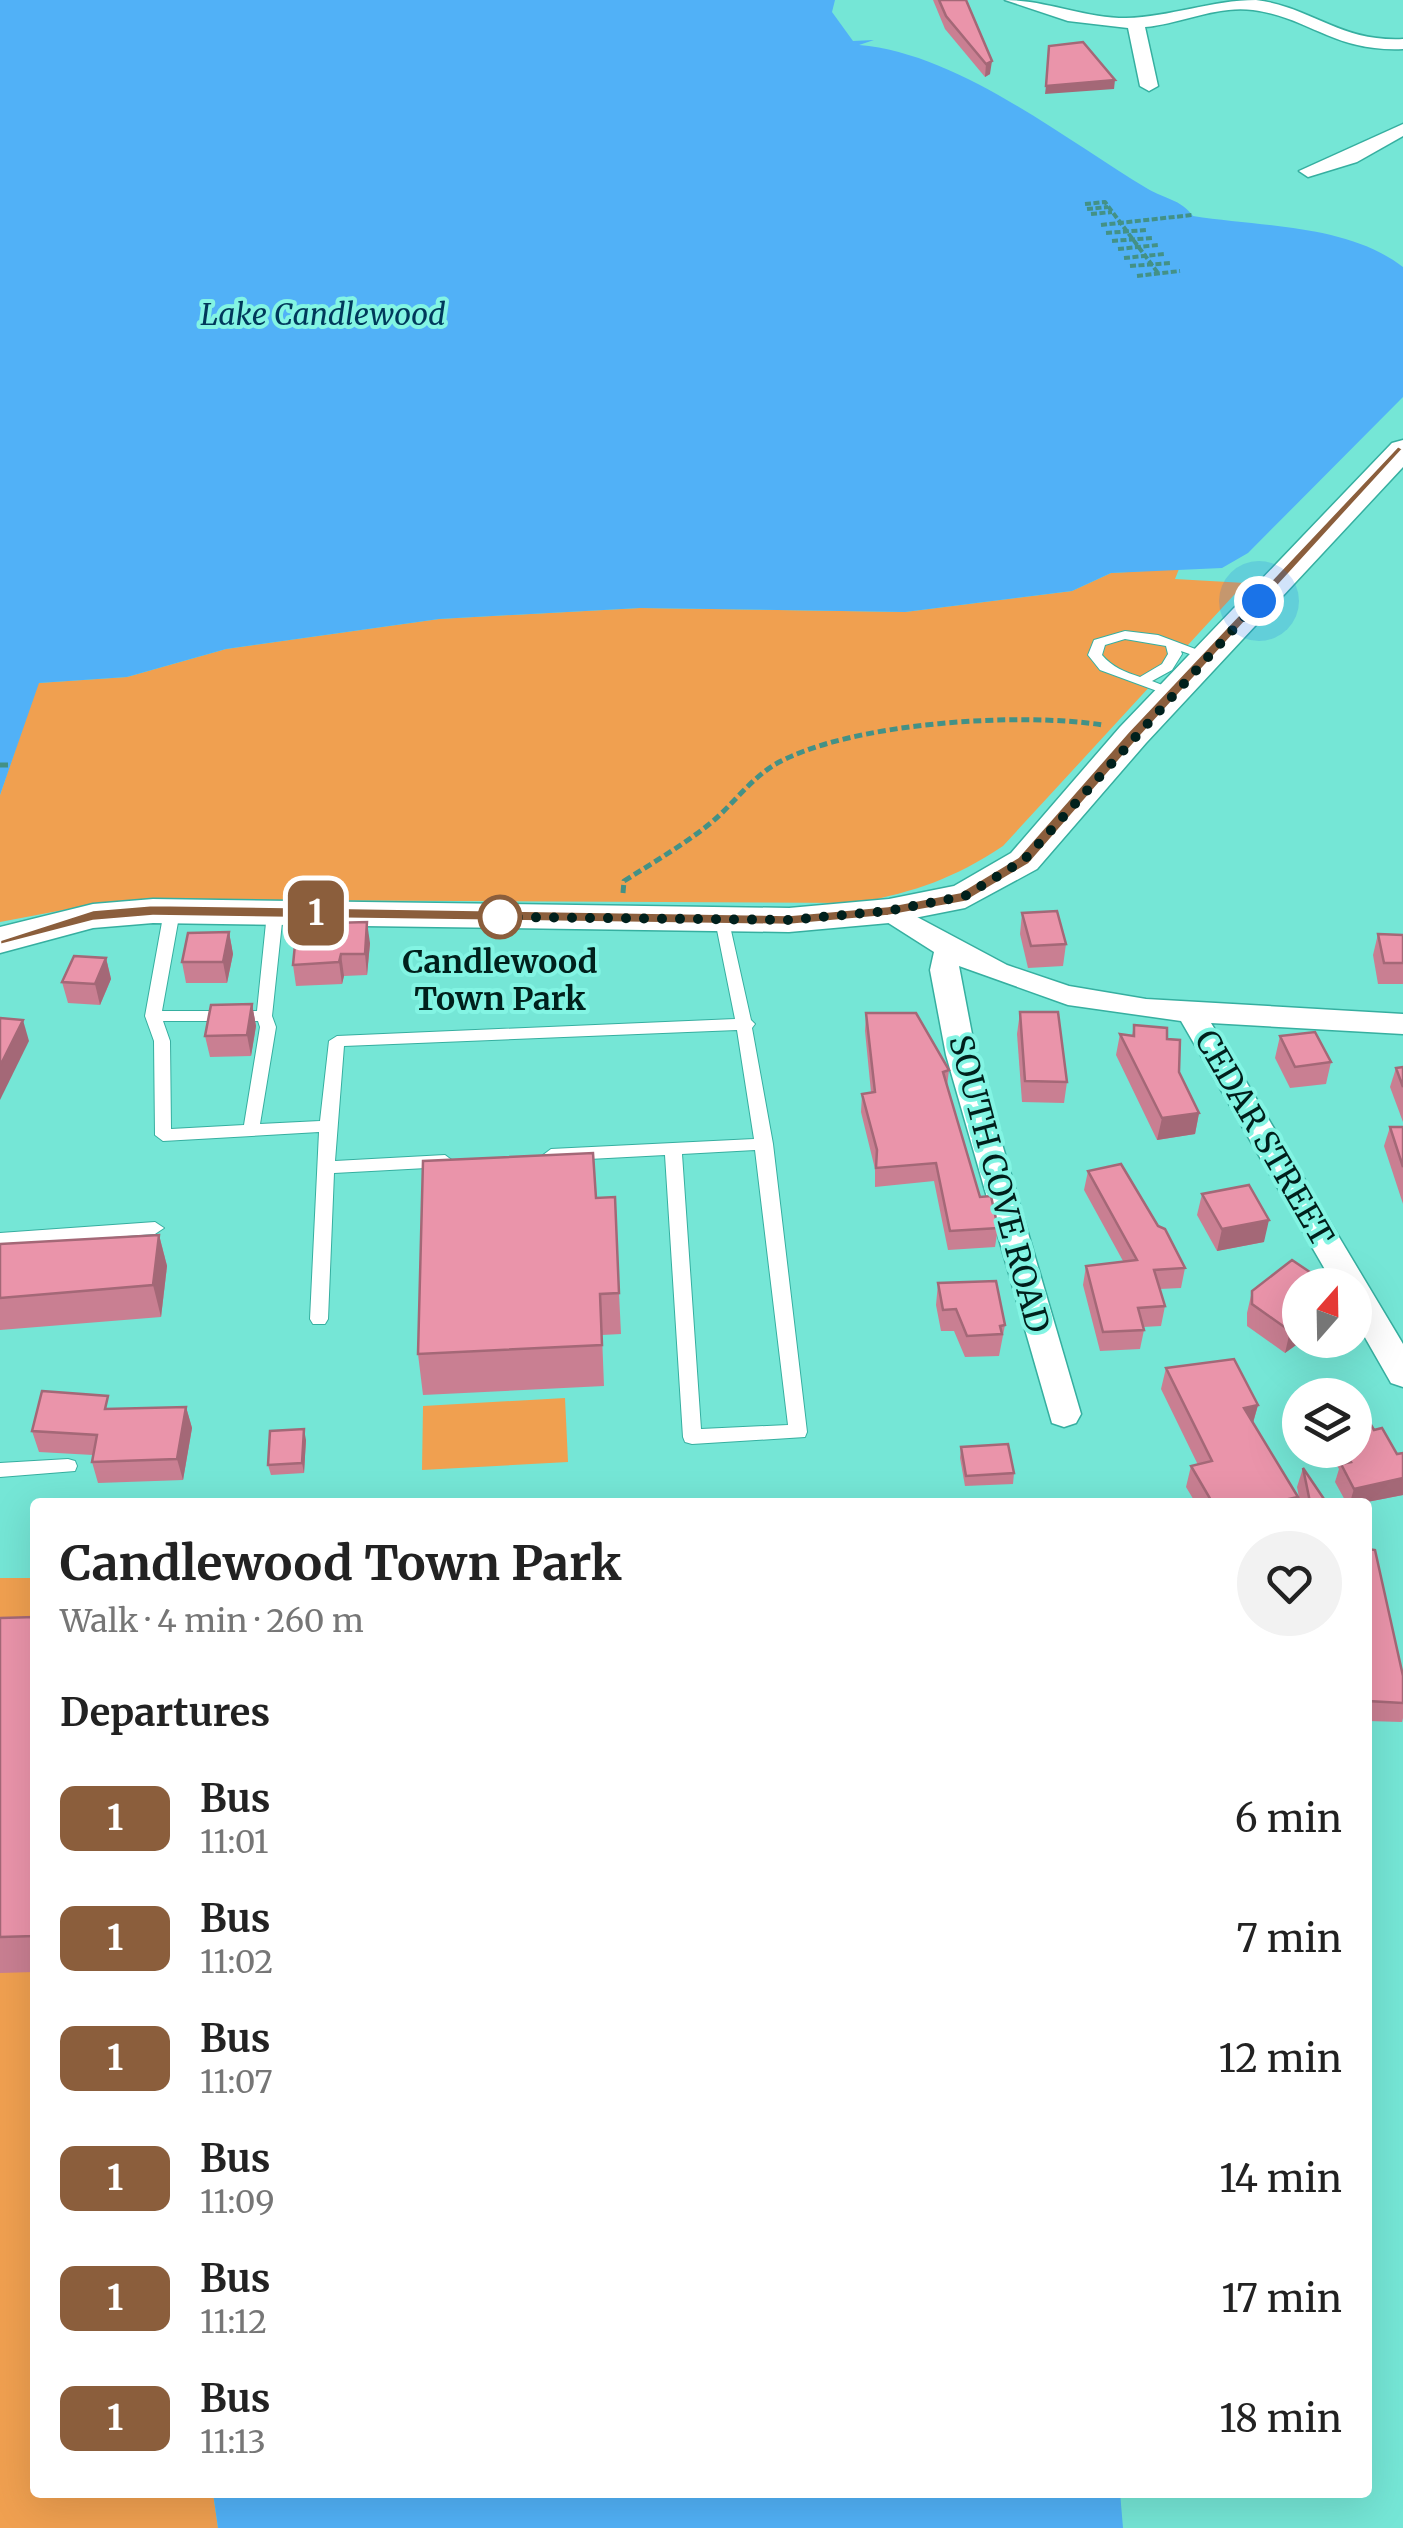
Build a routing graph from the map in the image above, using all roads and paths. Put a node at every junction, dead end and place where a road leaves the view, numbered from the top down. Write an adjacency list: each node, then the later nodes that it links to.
1 (1013, 0): 2 (street)
2 (1135, 22): 3 (street); 4 (street)
3 (1403, 44)
4 (1149, 86)
5 (1403, 129): 6 (street)
6 (1308, 171)
7 (1110, 209): 7 (path); 9 (path)
8 (1192, 215): 9 (path)
9 (1119, 223): 10 (path); 12 (path)
10 (1101, 225)
11 (1146, 230): 12 (path)
12 (1126, 231): 13 (path); 15 (path)
13 (1106, 233)
14 (1152, 238): 15 (path)
15 (1132, 239): 16 (path); 18 (path)
16 (1112, 241)
17 (1158, 246): 18 (path)
18 (1138, 247): 19 (path); 21 (path)
19 (1118, 249)
20 (1164, 254): 21 (path)
21 (1145, 256): 22 (path); 24 (path)
22 (1124, 258)
23 (1171, 263): 24 (path)
24 (1151, 264): 25 (path); 27 (path)
25 (1130, 266)
26 (1180, 272): 27 (path)
27 (1158, 273): 28 (path)
28 (1137, 276)
29 (1403, 449): 30 (street)
30 (1190, 651): 31 (street); 31 (lane)
31 (1158, 686): 32 (street)
32 (1133, 735): 36 (street); 38 (path)
33 (0, 766): 34 (path)
34 (10, 766)
35 (172, 911): 37 (street); 40 (street); 43 (lane)
36 (888, 911): 39 (street); 41 (street, CEDAR STREET)
37 (275, 913): 38 (street); 44 (lane)
38 (619, 919): 39 (street)
39 (723, 920): 45 (lane)
40 (0, 940)
41 (948, 952): 42 (street, CEDAR STREET); 61 (street, SOUTH COVE ROAD)
42 (1190, 1012): 46 (street); 56 (street, CEDAR STREET)
43 (153, 1016): 44 (lane); 48 (lane)
44 (264, 1016): 48 (lane)
45 (747, 1024): 47 (lane); 49 (lane)
46 (1403, 1024)
47 (328, 1126): 48 (lane); 53 (lane)
48 (252, 1130)
49 (765, 1144): 50 (lane); 50 (lane)
50 (673, 1149): 51 (lane)
51 (538, 1156)
52 (461, 1160): 53 (lane)
53 (326, 1167): 58 (lane)
54 (155, 1228): 55 (lane)
55 (0, 1240)
56 (1341, 1268)
57 (1372, 1308): 59 (street, CEDAR STREET)
58 (319, 1319)
59 (1390, 1326): 60 (street, CEDAR STREET)
60 (1403, 1374)
61 (1064, 1414)
62 (68, 1466): 63 (lane)
63 (0, 1470)

